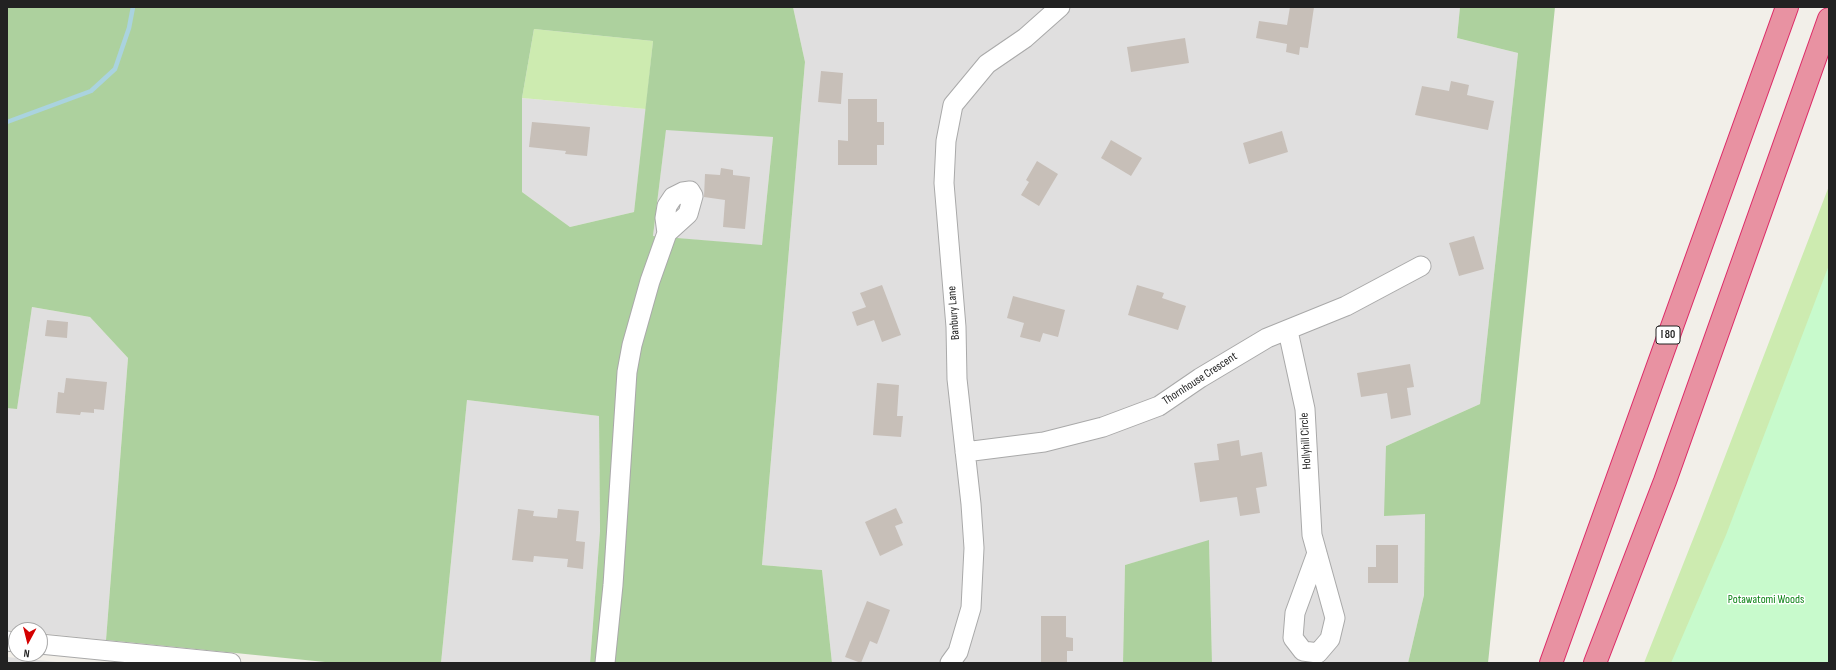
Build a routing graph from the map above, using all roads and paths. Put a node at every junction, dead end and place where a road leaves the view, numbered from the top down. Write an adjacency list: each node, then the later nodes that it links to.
1 (1060, 7): 7 (street, Banbury Lane)
2 (1787, 7): 13 (highway, I 80)
3 (1829, 19): 14 (highway)
4 (667, 233): 11 (street)
5 (1421, 266): 6 (street, Thornhouse Crescent)
6 (1288, 330): 7 (street, Thornhouse Crescent); 8 (street, Hollyhill Circle)
7 (966, 452): 12 (street, Banbury Lane)
8 (1317, 553)
9 (48, 645): 10 (street)
10 (231, 663)
11 (605, 663)
12 (950, 663)
13 (1551, 663)
14 (1595, 663)

